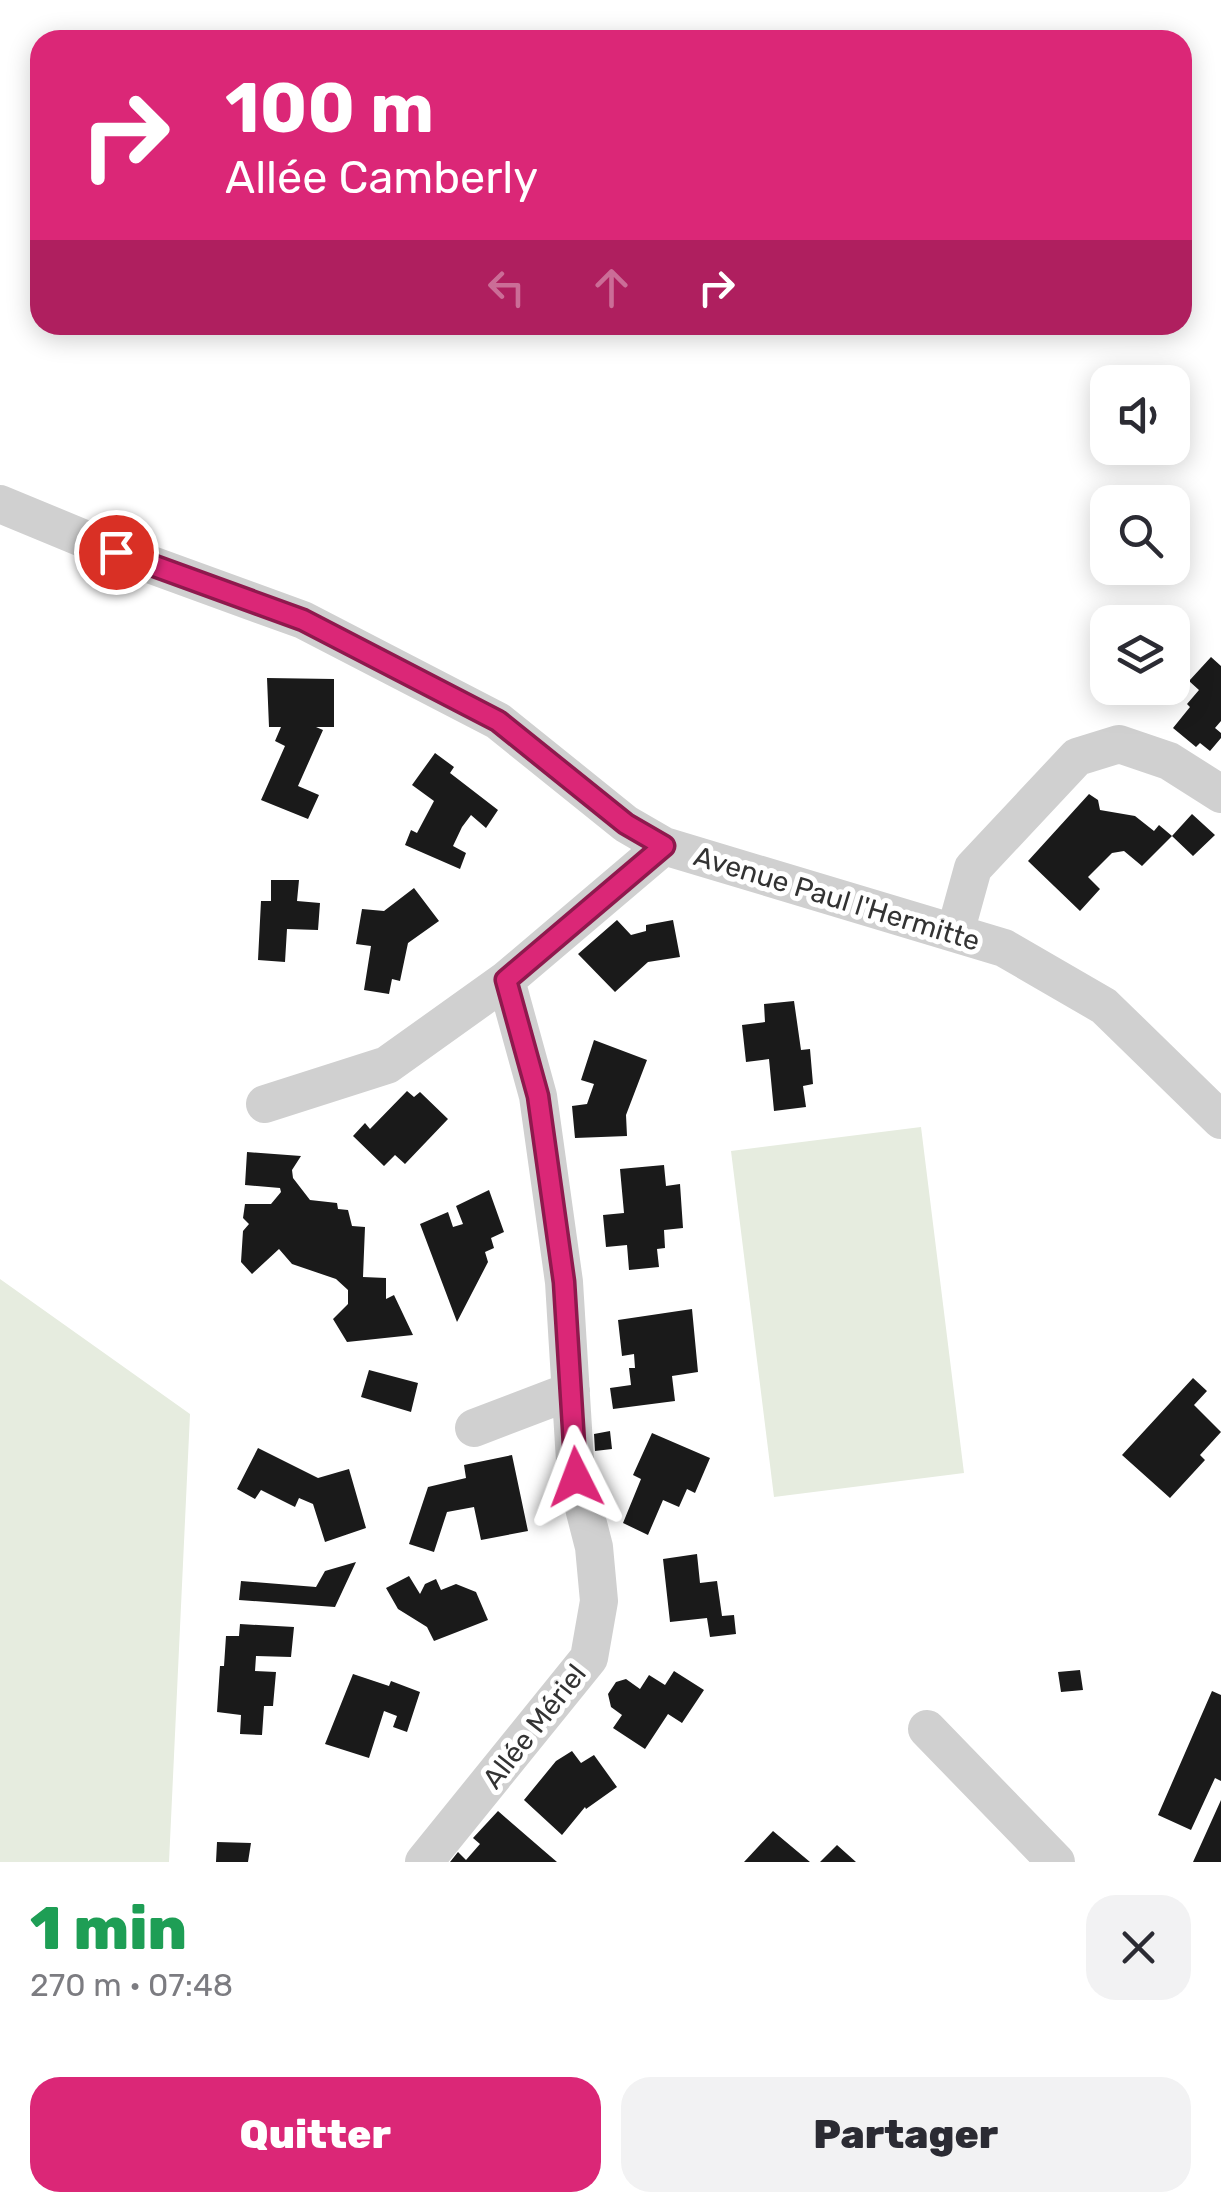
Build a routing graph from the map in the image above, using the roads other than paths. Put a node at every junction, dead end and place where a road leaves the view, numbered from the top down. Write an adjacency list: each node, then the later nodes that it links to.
1 (0, 504): 3 (street, Avenue Paul l'Hermitte)
2 (1221, 794): 4 (street)
3 (664, 846): 4 (street, Avenue Paul l'Hermitte); 5 (street)
4 (955, 934): 7 (street, Avenue Paul l'Hermitte)
5 (506, 980): 6 (street); 8 (street, Allée Mériel)
6 (265, 1104)
7 (1221, 1120)
8 (571, 1391): 9 (street); 11 (street, Allée Mériel)
9 (474, 1428)
10 (927, 1728): 12 (street)
11 (424, 1862)
12 (1056, 1862)

